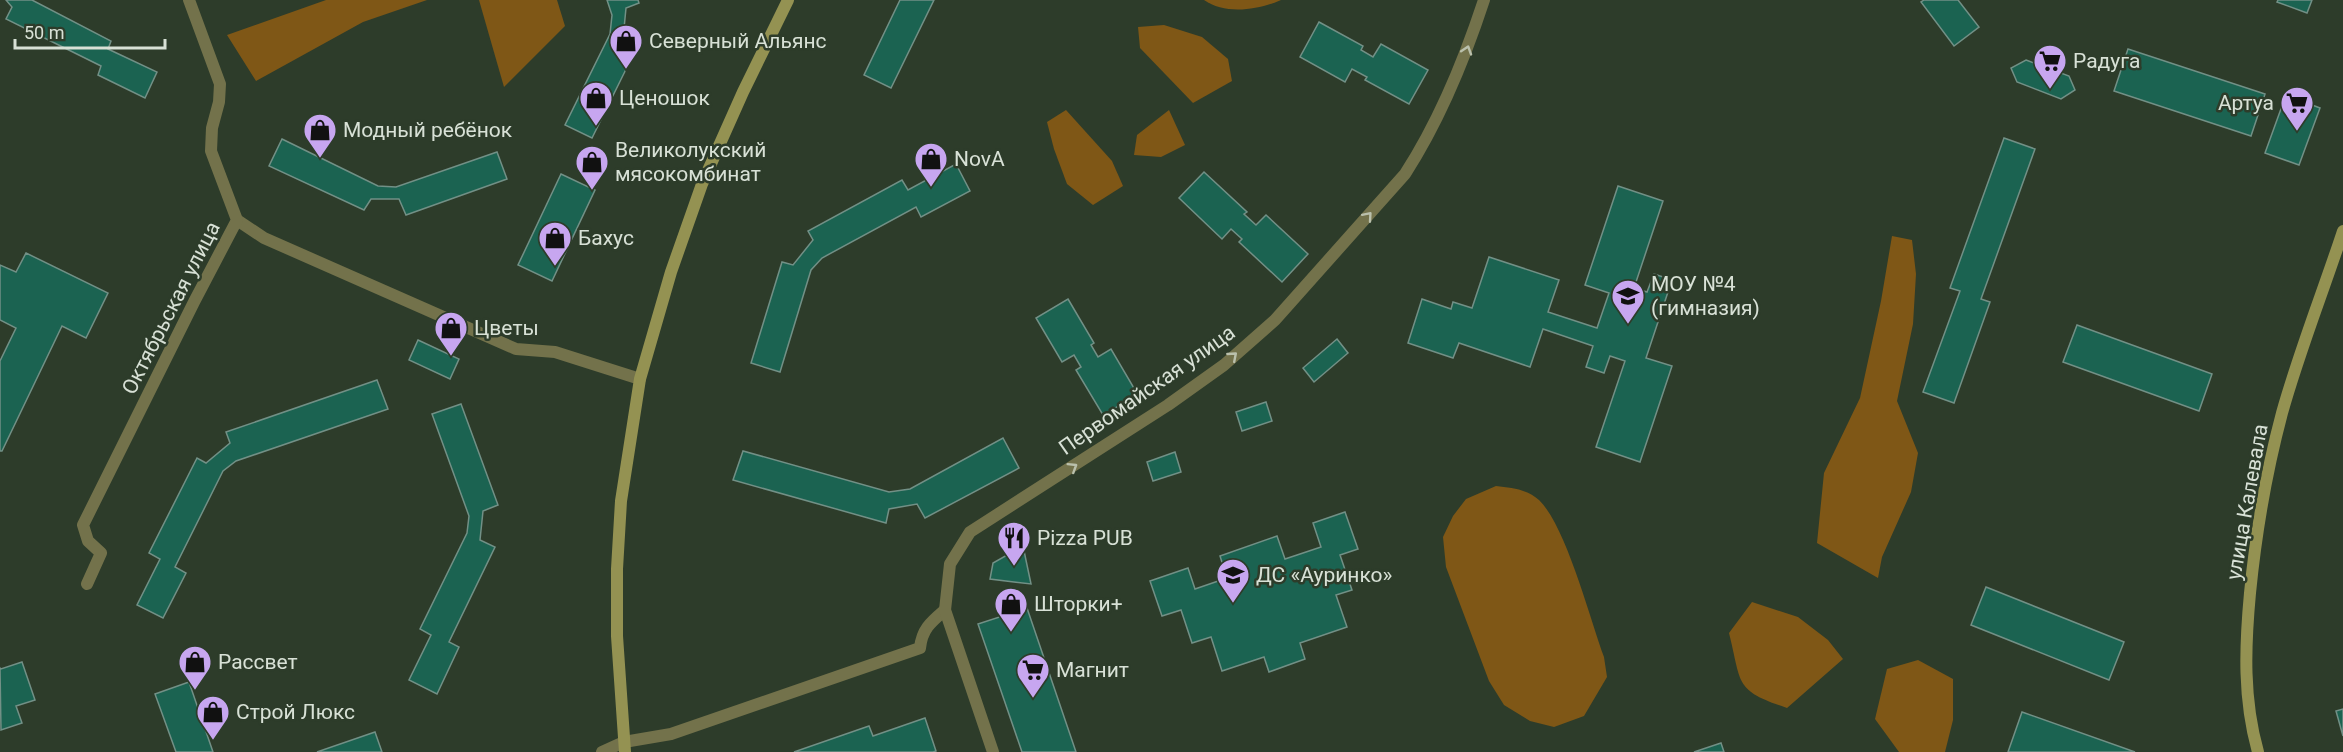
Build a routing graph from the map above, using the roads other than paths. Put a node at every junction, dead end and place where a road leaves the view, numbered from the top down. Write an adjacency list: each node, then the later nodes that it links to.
1 (189, 0): 4 (street, Октябрьская улица)
2 (788, 0): 6 (main road)
3 (1484, 0): 8 (street, Первомайская улица, one-way to 3)
4 (237, 220): 6 (street); 7 (street, Октябрьская улица)
5 (2343, 231): 12 (main road, улица Калевала)
6 (640, 379): 9 (main road)
7 (87, 584)
8 (945, 610): 9 (street); 11 (street, Первомайская улица)
9 (625, 747): 10 (street)
10 (602, 752)
11 (993, 752)
12 (2258, 752)

